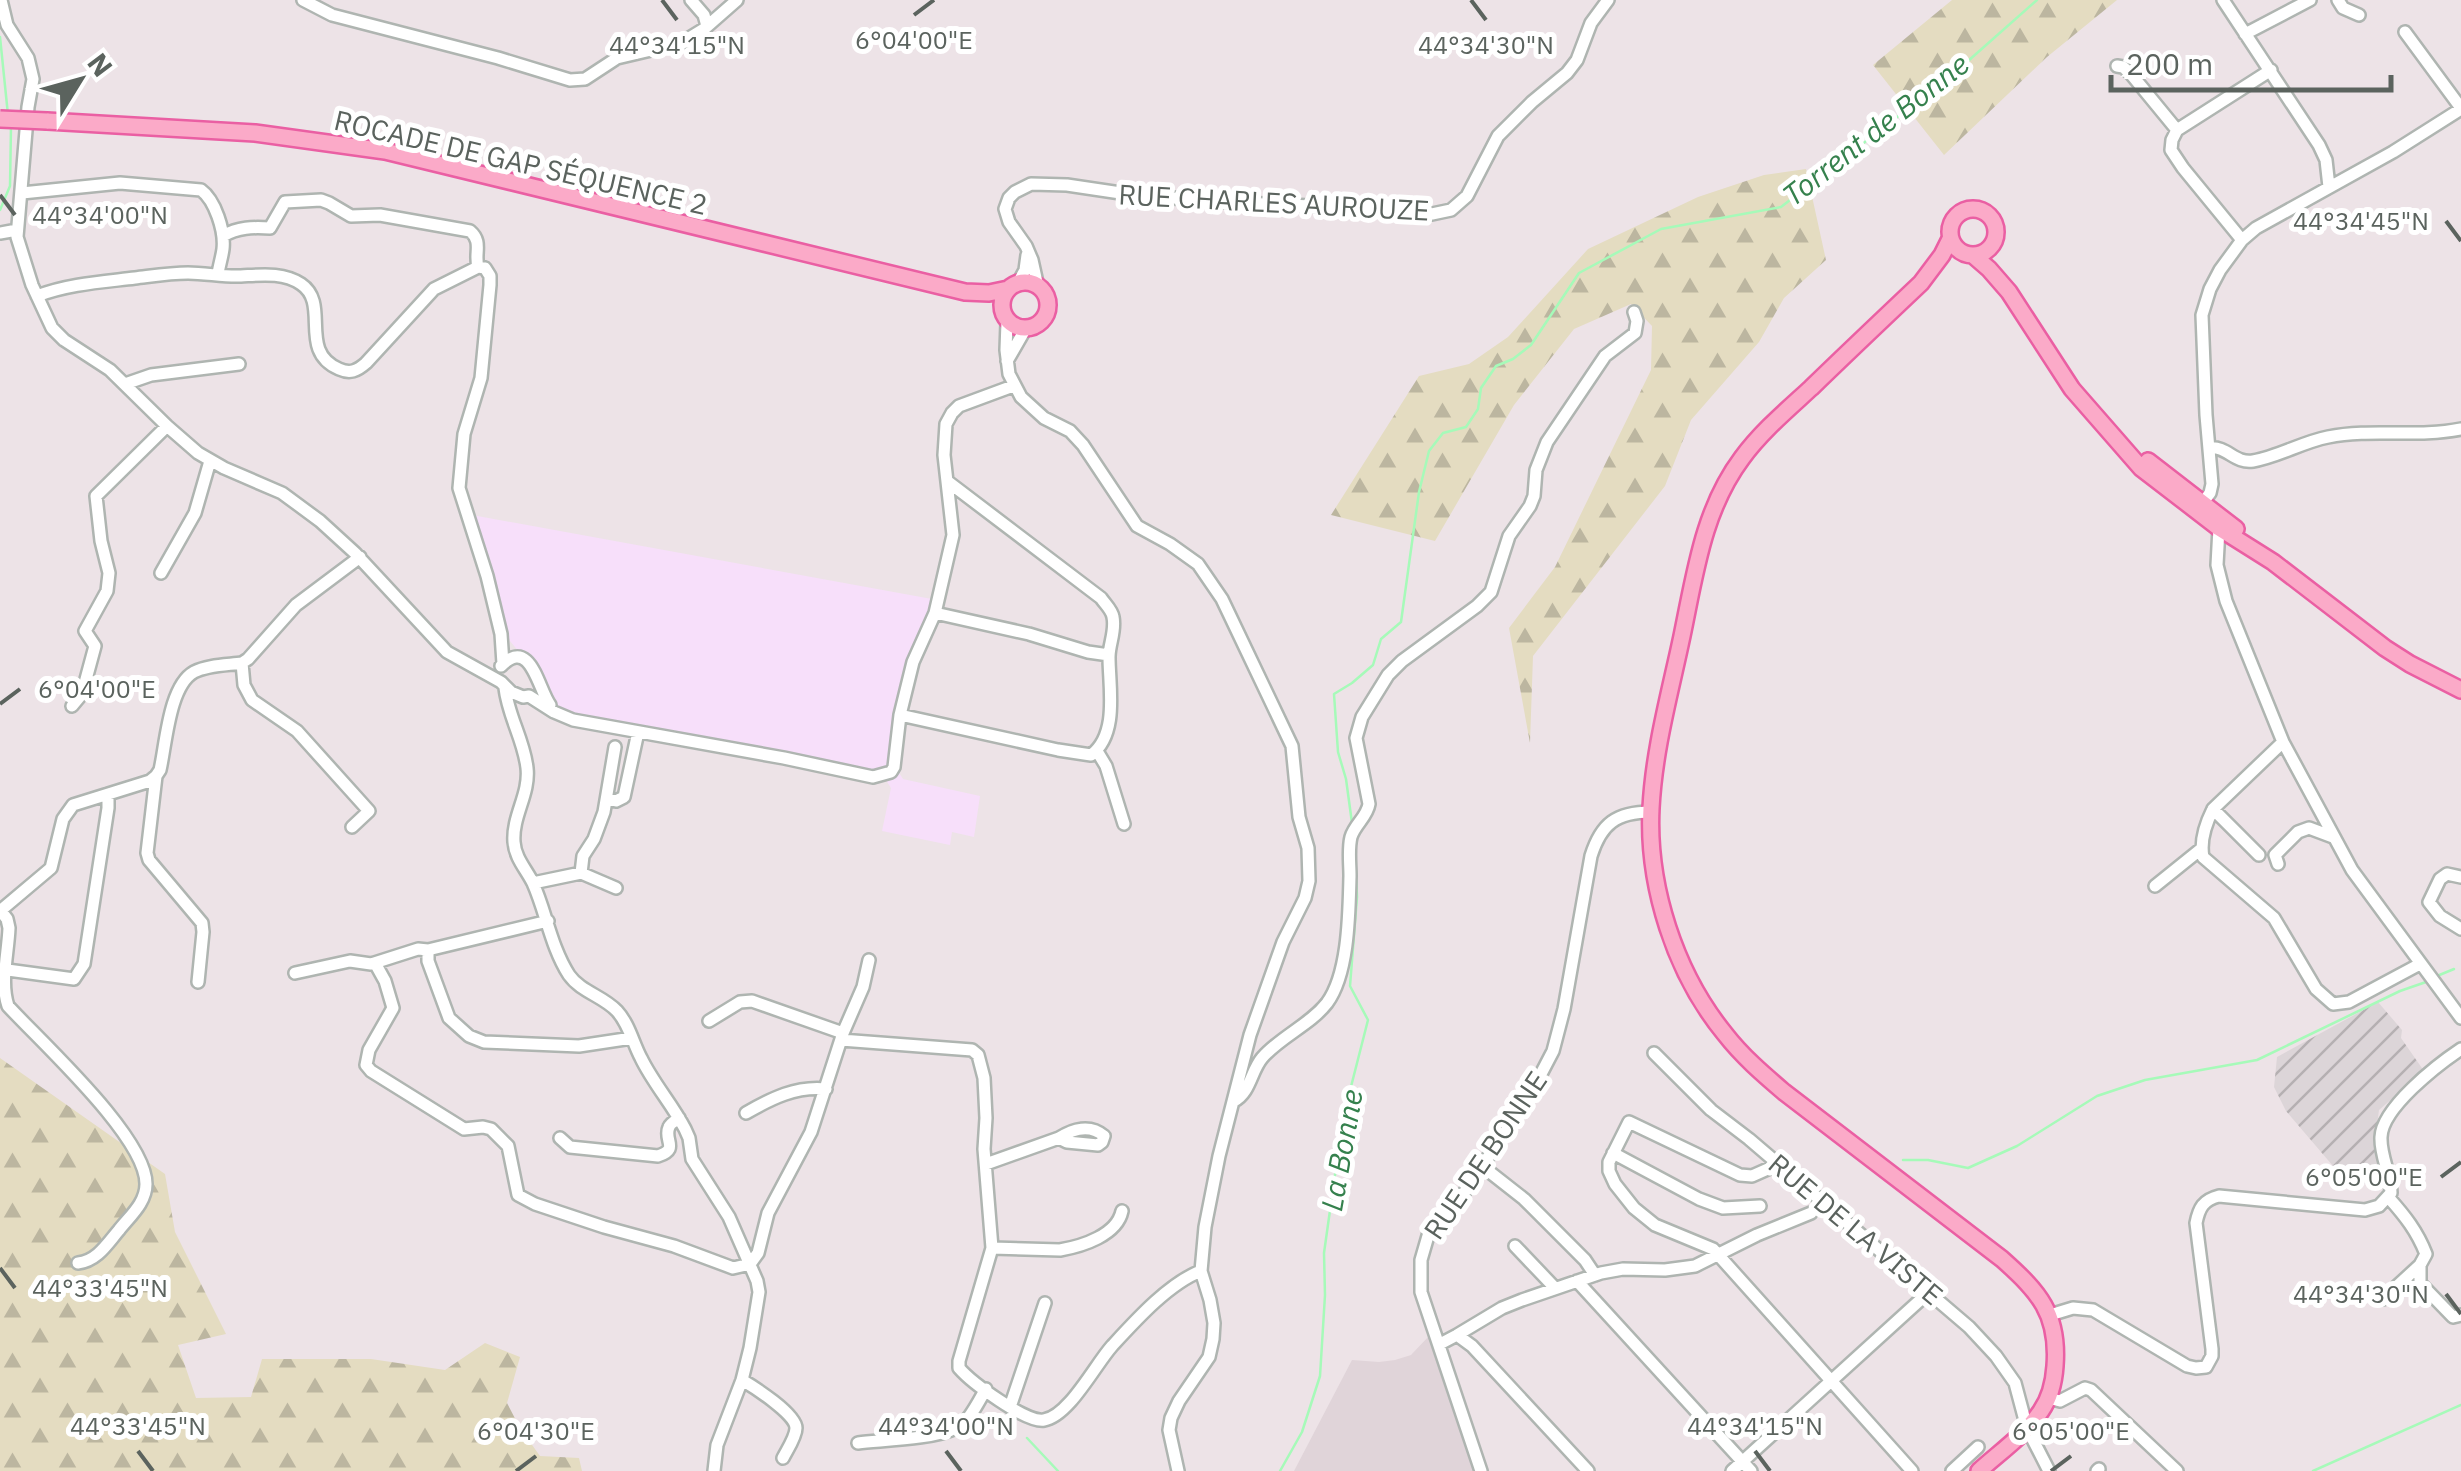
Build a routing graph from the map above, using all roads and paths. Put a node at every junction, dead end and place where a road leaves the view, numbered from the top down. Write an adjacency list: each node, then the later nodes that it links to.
1 (1, 0): 20 (street)
2 (303, 0): 9 (street)
3 (691, 0): 11 (street)
4 (737, 0): 11 (street)
5 (1608, 0): 27 (street, RUE CHARLES AUROUZE)
6 (2223, 0): 13 (street)
7 (2310, 0): 13 (street)
8 (2338, 0): 10 (street)
9 (318, 4): 11 (street)
10 (2359, 16)
11 (707, 26)
12 (2405, 32): 16 (street)
13 (2245, 34): 15 (street)
14 (2117, 66): 18 (street)
15 (2271, 70): 18 (street); 19 (street)
16 (2461, 108): 19 (street)
17 (0, 119): 34 (main road, ROCADE DE GAP SÉQUENCE 2, bridge)
18 (2177, 130): 25 (street)
19 (2329, 188): 25 (street)
20 (22, 193): 21 (street); 23 (street)
21 (17, 230): 22 (street); 36 (street)
22 (0, 233)
23 (222, 236): 29 (street); 30 (street)
24 (1950, 239): 26 (main road); 28 (main road); 31 (main road)
25 (2242, 240): 47 (street)
26 (1993, 245): 28 (main road); 35 (main road)
27 (1026, 246): 32 (street); 33 (street, RUE CHARLES AUROUZE)
28 (1970, 255): 31 (main road); 35 (main road)
29 (483, 269): 30 (street); 57 (street)
30 (218, 274): 36 (street)
31 (1920, 283): 79 (main road)
32 (1013, 286): 33 (main road); 34 (main road, ROCADE DE GAP SÉQUENCE 2); 38 (main road)
33 (1038, 288): 39 (main road)
34 (965, 292): 38 (main road, ROCADE DE GAP SÉQUENCE 2)
35 (2008, 292): 46 (main road)
36 (37, 296): 42 (street)
37 (1634, 312): 108 (street)
38 (1004, 317): 39 (main road); 40 (street)
39 (1026, 328): 40 (street)
40 (1007, 361): 43 (street)
41 (239, 364): 42 (street)
42 (125, 384): 44 (street)
43 (1014, 386): 49 (street); 108 (street)
44 (167, 426): 48 (street); 67 (street)
45 (2461, 430): 47 (street)
46 (2110, 433): 50 (main road); 51 (main road)
47 (2210, 448): 51 (street)
48 (210, 460): 53 (street); 55 (street)
49 (947, 482): 56 (street); 58 (street)
50 (2162, 485): 51 (street); 52 (main road)
51 (2204, 503): 54 (main road)
52 (2219, 528): 54 (main road); 72 (street)
53 (360, 557): 60 (street); 62 (street)
54 (2272, 562): 65 (main road)
55 (161, 573)
56 (936, 613): 58 (street); 69 (street)
57 (501, 634): 59 (street); 61 (street)
58 (1109, 655): 74 (street)
59 (520, 658): 61 (street); 63 (street)
60 (242, 663): 75 (street); 81 (street)
61 (502, 665): 62 (street); 64 (street)
62 (473, 667): 64 (street)
63 (538, 684): 66 (street); 68 (street)
64 (503, 685): 66 (street); 70 (street)
65 (2461, 690)
66 (526, 696): 68 (street); 70 (street)
67 (72, 706)
68 (554, 712): 71 (street)
69 (900, 715): 71 (street); 74 (street)
70 (512, 717): 88 (street)
71 (638, 732): 77 (street)
72 (2282, 742): 78 (street); 82 (street)
73 (615, 747): 77 (street)
74 (1097, 751): 80 (street)
75 (156, 776): 76 (street); 100 (street)
76 (108, 794): 91 (street); 98 (street)
77 (607, 799): 86 (street)
78 (2214, 809): 83 (street); 84 (street)
79 (1651, 819): 116 (street, RUE DE BONNE); 134 (main road)
80 (1124, 824)
81 (352, 827)
82 (2334, 836): 85 (street); 97 (street)
83 (2201, 849): 89 (street); 97 (street)
84 (2259, 855)
85 (2278, 864)
86 (581, 873): 88 (street); 90 (street)
87 (2461, 877): 93 (street)
88 (533, 883): 92 (street)
89 (2156, 886)
90 (616, 888)
91 (0, 911): 98 (street)
92 (548, 922): 94 (street); 104 (street)
93 (2461, 929)
94 (428, 950): 96 (street); 104 (street)
95 (869, 960): 103 (street)
96 (375, 964): 99 (street); 125 (street)
97 (2420, 964): 101 (street)
98 (1, 969): 124 (street)
99 (296, 973)
100 (198, 982)
101 (2461, 1018)
102 (709, 1021): 103 (street)
103 (842, 1037): 107 (street); 114 (street)
104 (632, 1038): 110 (street)
105 (2461, 1049): 117 (street)
106 (1654, 1053): 115 (street, RUE DE LA VISTE)
107 (826, 1088): 109 (street); 125 (street)
108 (1234, 1101): 127 (street)
109 (746, 1113)
110 (679, 1118): 111 (street); 125 (street)
111 (560, 1138)
112 (1059, 1138): 114 (street)
113 (1613, 1154): 115 (street); 118 (street); 123 (street)
114 (986, 1164): 122 (street)
115 (1779, 1164): 131 (street, RUE DE LA VISTE)
116 (1482, 1166): 128 (street); 137 (street, RUE DE BONNE)
117 (2388, 1198): 126 (street); 134 (street)
118 (1760, 1206)
119 (1122, 1210): 122 (street)
120 (1812, 1213): 123 (street)
121 (1515, 1246): 130 (street)
122 (992, 1248): 140 (street)
123 (1717, 1255): 128 (street); 139 (street)
124 (78, 1262)
125 (750, 1264): 138 (street)
126 (2420, 1265): 132 (street); 135 (street)
127 (1201, 1271): 142 (street); 151 (street)
128 (1595, 1275): 129 (street)
129 (1578, 1281): 130 (street); 148 (street)
130 (1555, 1288): 136 (street)
131 (1929, 1292): 139 (street); 143 (street, RUE DE LA VISTE)
132 (2383, 1299)
133 (1045, 1303): 142 (street)
134 (2050, 1315): 141 (main road)
135 (2461, 1315)
136 (1457, 1335): 137 (street); 153 (street)
137 (1440, 1344): 152 (street, RUE DE BONNE)
138 (742, 1380): 144 (street); 147 (street)
139 (1832, 1382): 148 (street); 155 (street)
140 (986, 1389): 142 (street); 145 (street)
141 (2048, 1398): 143 (main road); 159 (street)
142 (1010, 1407)
143 (2027, 1428): 157 (main road); 158 (street, RUE DE LA VISTE)
144 (721, 1434): 149 (street); 150 (street)
145 (858, 1444)
146 (1978, 1447): 156 (street)
147 (783, 1458)
148 (1747, 1466): 154 (street)
149 (714, 1471)
150 (722, 1471)
151 (1178, 1471)
152 (1481, 1471)
153 (1588, 1471)
154 (1732, 1471)
155 (1912, 1471)
156 (1952, 1471)
157 (1980, 1471)
158 (2049, 1471)
159 (2177, 1471)

